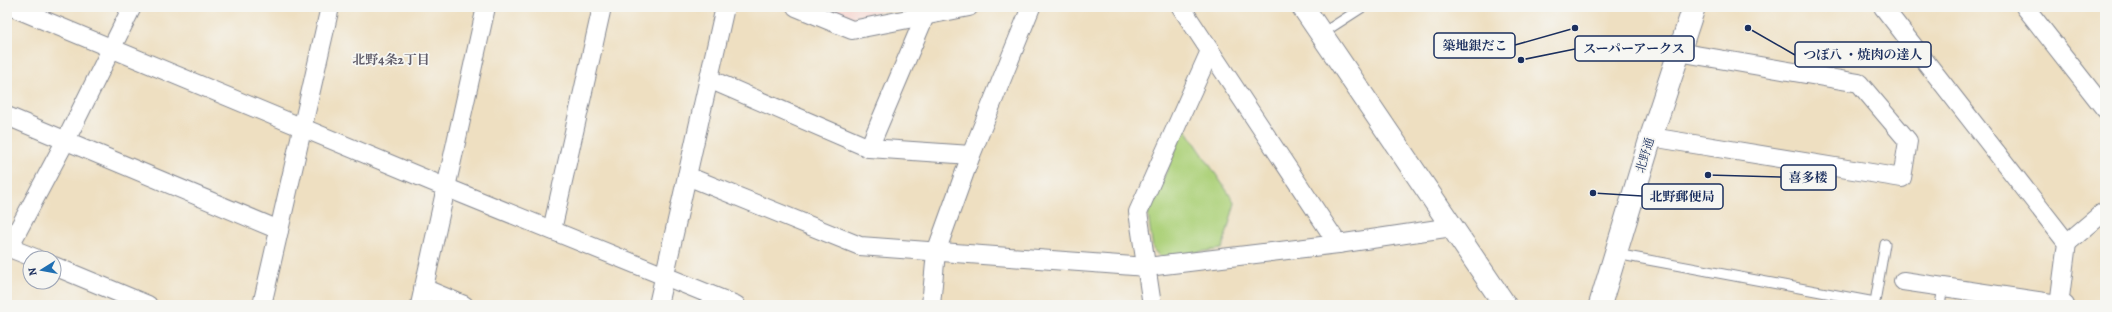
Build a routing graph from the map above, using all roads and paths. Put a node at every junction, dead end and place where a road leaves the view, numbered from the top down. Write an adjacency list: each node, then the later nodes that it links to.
1 (12, 7): 18 (street)
2 (132, 7): 18 (street)
3 (330, 7): 24 (street)
4 (486, 7): 30 (street)
5 (602, 7): 34 (street)
6 (725, 7): 21 (street)
7 (796, 7): 16 (street)
8 (969, 7): 16 (street)
9 (1031, 7): 28 (street)
10 (1181, 7): 19 (street)
11 (1303, 7): 17 (street)
12 (1363, 7): 17 (lane)
13 (1694, 7): 20 (street, 北野通)
14 (1884, 7): 35 (street)
15 (2025, 7): 22 (street)
16 (925, 16): 27 (street)
17 (1321, 34): 32 (street)
18 (113, 49): 24 (street); 26 (street)
19 (1210, 51): 36 (street); 42 (street)
20 (1678, 52): 25 (street, 北野通); 25 (street)
21 (709, 79): 27 (street); 29 (street)
22 (2105, 109)
23 (7, 116): 26 (street)
24 (303, 128): 30 (street); 33 (street)
25 (1651, 137): 41 (street, 北野通)
26 (66, 140): 33 (street); 38 (street)
27 (869, 148): 28 (street)
28 (971, 155): 39 (street)
29 (687, 176): 39 (street); 44 (street)
30 (445, 187): 34 (street); 47 (street)
31 (2105, 212): 35 (street)
32 (1452, 227): 36 (street); 55 (street)
33 (279, 230): 49 (street)
34 (552, 230): 44 (street)
35 (2067, 243): 58 (street)
36 (1338, 244): 42 (street)
37 (1885, 244): 41 (lane)
38 (8, 247): 40 (street)
39 (936, 252): 42 (street); 53 (street)
40 (22, 253)
41 (1616, 254): 56 (street, 北野通)
42 (1147, 267): 54 (street)
43 (62, 269): 48 (street)
44 (666, 276): 51 (street); 52 (street)
45 (1903, 281): 46 (street)
46 (1943, 287): 57 (lane); 58 (street)
47 (421, 297): 50 (street)
48 (148, 305)
49 (262, 305)
50 (464, 305)
51 (658, 305)
52 (736, 305)
53 (930, 305)
54 (1152, 305)
55 (1505, 305)
56 (1600, 305)
57 (1940, 305)
58 (2061, 305)

